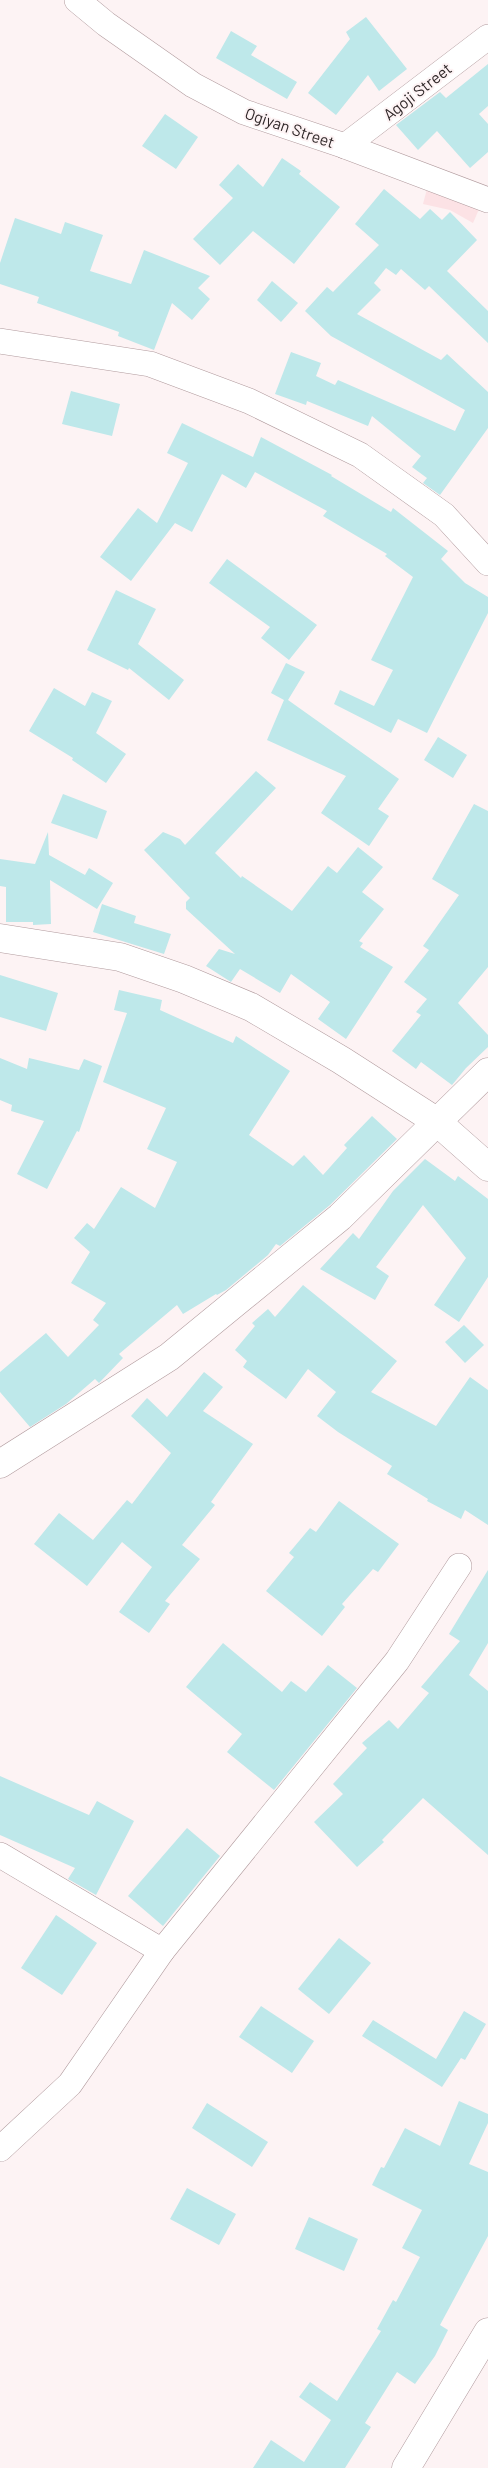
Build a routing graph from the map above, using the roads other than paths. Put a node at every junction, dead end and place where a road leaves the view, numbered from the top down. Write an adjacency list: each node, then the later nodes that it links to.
1 (81, 3): 3 (street, Ogiyan Street)
2 (488, 36): 3 (street, Agoji Street)
3 (345, 146): 4 (street, Ogiyan Street)
4 (488, 200)
5 (0, 341): 6 (street)
6 (488, 563)
7 (0, 938): 9 (main road)
8 (488, 1072): 9 (main road)
9 (436, 1121): 10 (main road); 11 (main road)
10 (488, 1167)
11 (0, 1464)
12 (459, 1566): 14 (street)
13 (0, 1855): 14 (street)
14 (162, 1951): 15 (street)
15 (0, 2149)
16 (488, 2332): 17 (main road)
17 (406, 2468)

